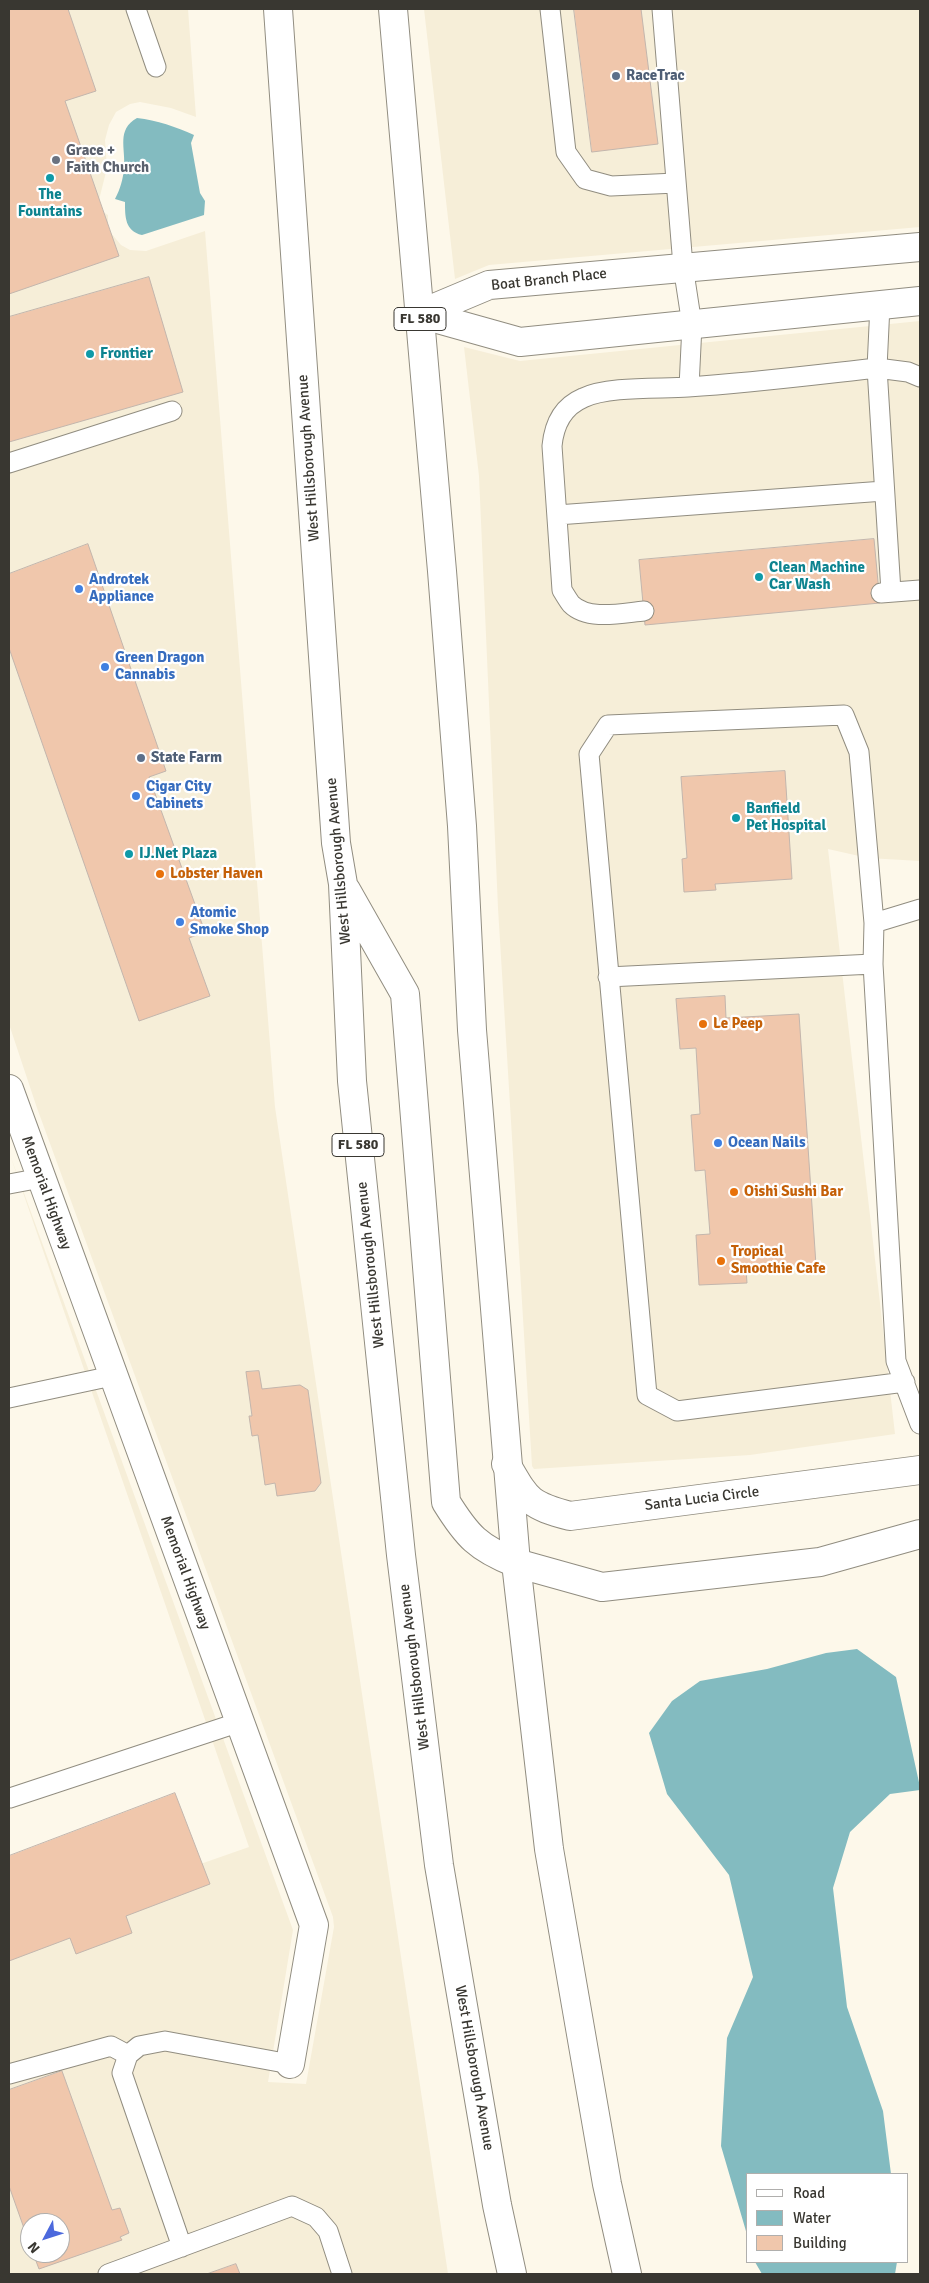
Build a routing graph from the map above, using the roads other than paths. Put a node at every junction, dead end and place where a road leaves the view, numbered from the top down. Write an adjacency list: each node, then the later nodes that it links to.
1 (136, 9): 6 (lane)
2 (278, 9): 23 (main road, West Hillsborough Avenue / FL 580)
3 (393, 9): 12 (main road, FL 580)
4 (550, 9): 7 (lane)
5 (662, 9): 7 (lane)
6 (156, 67)
7 (676, 183): 9 (lane)
8 (920, 247): 9 (main road, Boat Branch Place)
9 (683, 266): 12 (main road, Boat Branch Place); 13 (lane)
10 (920, 301): 11 (main road)
11 (880, 305): 13 (main road); 14 (lane)
12 (420, 314): 13 (main road); 35 (main road, FL 580)
13 (692, 324): 16 (lane)
14 (877, 368): 15 (lane); 16 (lane); 19 (lane)
15 (920, 376)
16 (689, 387): 20 (lane)
17 (172, 411): 18 (lane)
18 (9, 463)
19 (884, 491): 20 (lane); 21 (lane)
20 (557, 515): 22 (lane)
21 (920, 590)
22 (644, 611)
23 (343, 884): 38 (main road); 47 (main road, West Hillsborough Avenue / FL 580)
24 (920, 909): 25 (lane)
25 (874, 923): 26 (lane); 27 (lane)
26 (873, 964): 27 (lane); 32 (lane)
27 (608, 978): 32 (lane)
28 (9, 1089): 29 (main road, Memorial Highway)
29 (41, 1178): 30 (lane); 31 (main road, Memorial Highway)
30 (9, 1184)
31 (112, 1376): 33 (lane); 39 (main road, Memorial Highway)
32 (905, 1382): 34 (lane)
33 (9, 1398)
34 (920, 1424)
35 (506, 1464): 36 (main road, Santa Lucia Circle); 38 (main road, FL 580)
36 (920, 1470)
37 (920, 1534): 38 (main road)
38 (516, 1563): 48 (main road, FL 580)
39 (240, 1722): 40 (lane); 42 (main road, Memorial Highway)
40 (10, 1798)
41 (128, 2055): 42 (lane); 43 (lane); 44 (lane)
42 (290, 2064)
43 (9, 2074)
44 (182, 2247): 45 (lane); 46 (lane)
45 (108, 2274)
46 (342, 2274)
47 (512, 2274)
48 (627, 2274)

